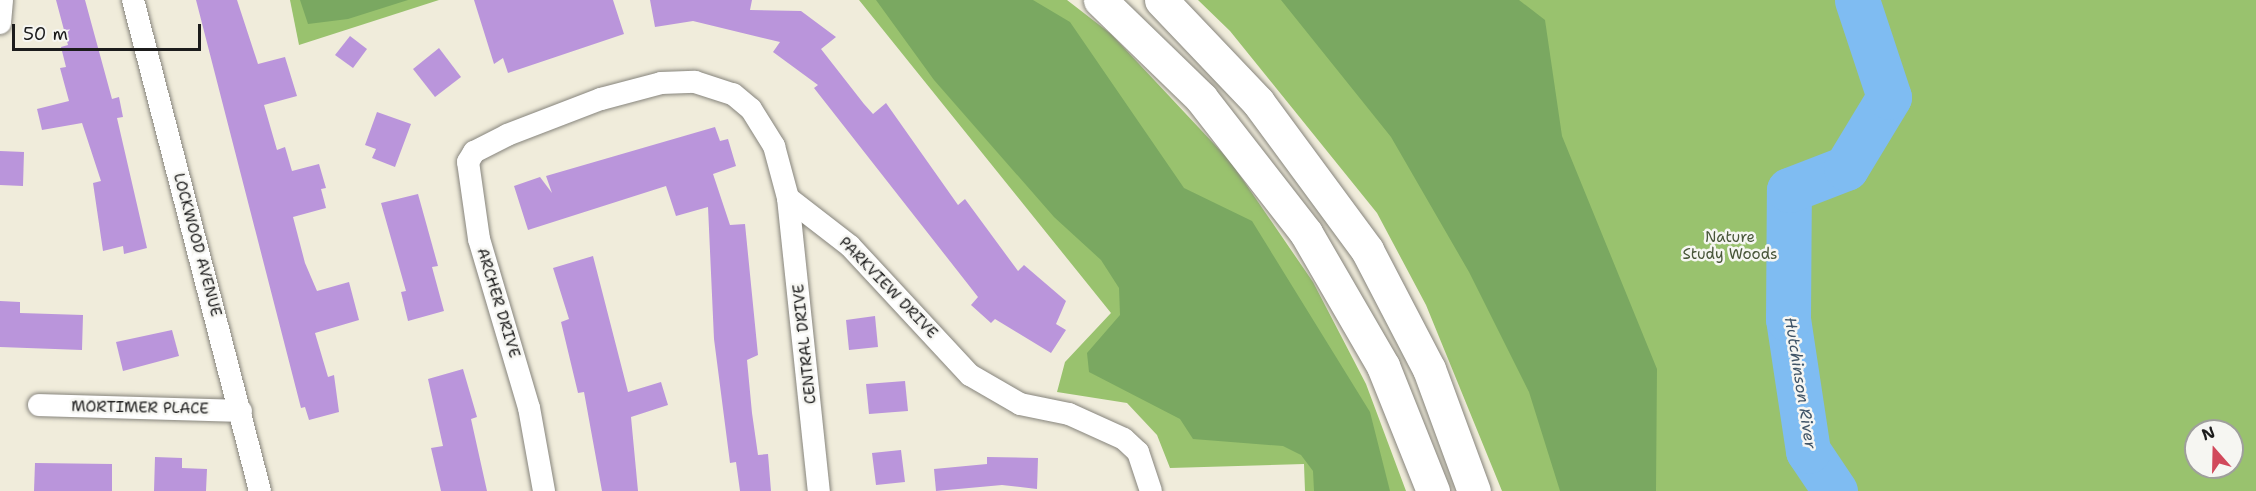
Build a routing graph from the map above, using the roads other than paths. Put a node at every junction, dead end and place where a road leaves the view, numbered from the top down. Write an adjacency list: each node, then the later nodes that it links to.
1 (3, 0): 5 (street)
2 (133, 0): 8 (street, LOCKWOOD AVENUE)
3 (1100, 0): 13 (highway)
4 (1161, 0): 14 (highway)
5 (0, 23)
6 (788, 198): 10 (street, ARCHER DRIVE); 11 (street, CENTRAL DRIVE); 12 (street, PARKVIEW DRIVE)
7 (39, 405): 8 (street, MORTIMER PLACE)
8 (242, 411): 9 (street, LOCKWOOD AVENUE)
9 (260, 491)
10 (544, 491)
11 (819, 491)
12 (1151, 491)
13 (1433, 491)
14 (1474, 491)

